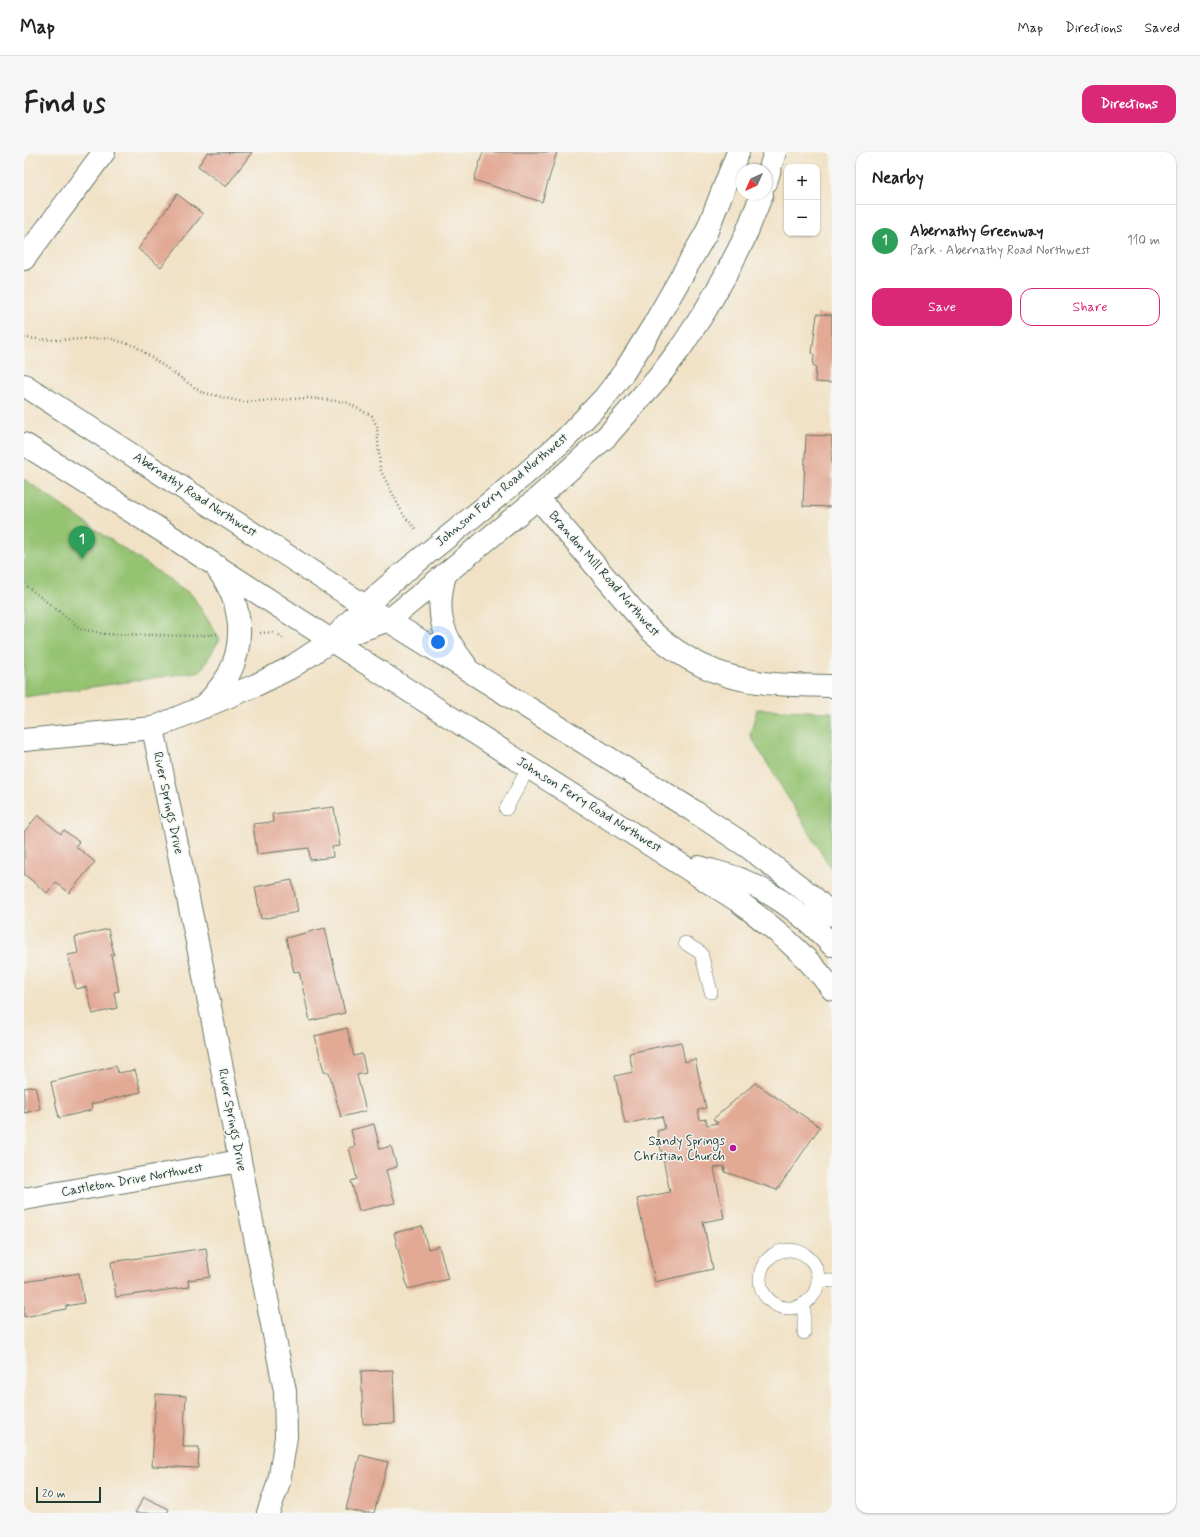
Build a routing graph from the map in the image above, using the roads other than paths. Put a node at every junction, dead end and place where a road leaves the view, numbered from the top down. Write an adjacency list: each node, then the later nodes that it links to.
1 (104, 152): 6 (street)
2 (738, 152): 12 (street, Johnson Ferry Road Northwest)
3 (775, 152): 4 (street)
4 (771, 164)
5 (760, 200): 9 (street)
6 (24, 259)
7 (24, 385): 12 (street, Abernathy Road Northwest)
8 (24, 444): 10 (street)
9 (538, 498): 11 (street); 16 (street, Brandon Mill Road Northwest)
10 (216, 567): 14 (street); 17 (street)
11 (445, 574): 13 (street); 15 (street)
12 (365, 606): 13 (street); 14 (street, Johnson Ferry Road Northwest)
13 (389, 620): 14 (street); 15 (street)
14 (331, 641): 17 (street); 20 (street, Johnson Ferry Road Northwest)
15 (470, 672): 23 (street)
16 (832, 686)
17 (204, 707): 18 (street)
18 (153, 728): 19 (street); 28 (street, River Springs Drive)
19 (24, 740)
20 (529, 767): 21 (lane); 22 (street, Johnson Ferry Road Northwest)
21 (506, 809)
22 (676, 861): 25 (street); 26 (street, Johnson Ferry Road Northwest)
23 (832, 915)
24 (685, 943): 27 (lane)
25 (832, 945)
26 (832, 989)
27 (711, 992)
28 (240, 1161): 29 (street, Castleton Drive Northwest); 34 (street, River Springs Drive)
29 (24, 1199)
30 (818, 1280): 31 (lane); 32 (lane); 32 (lane)
31 (832, 1281)
32 (804, 1304): 33 (lane)
33 (804, 1333)
34 (268, 1513)

